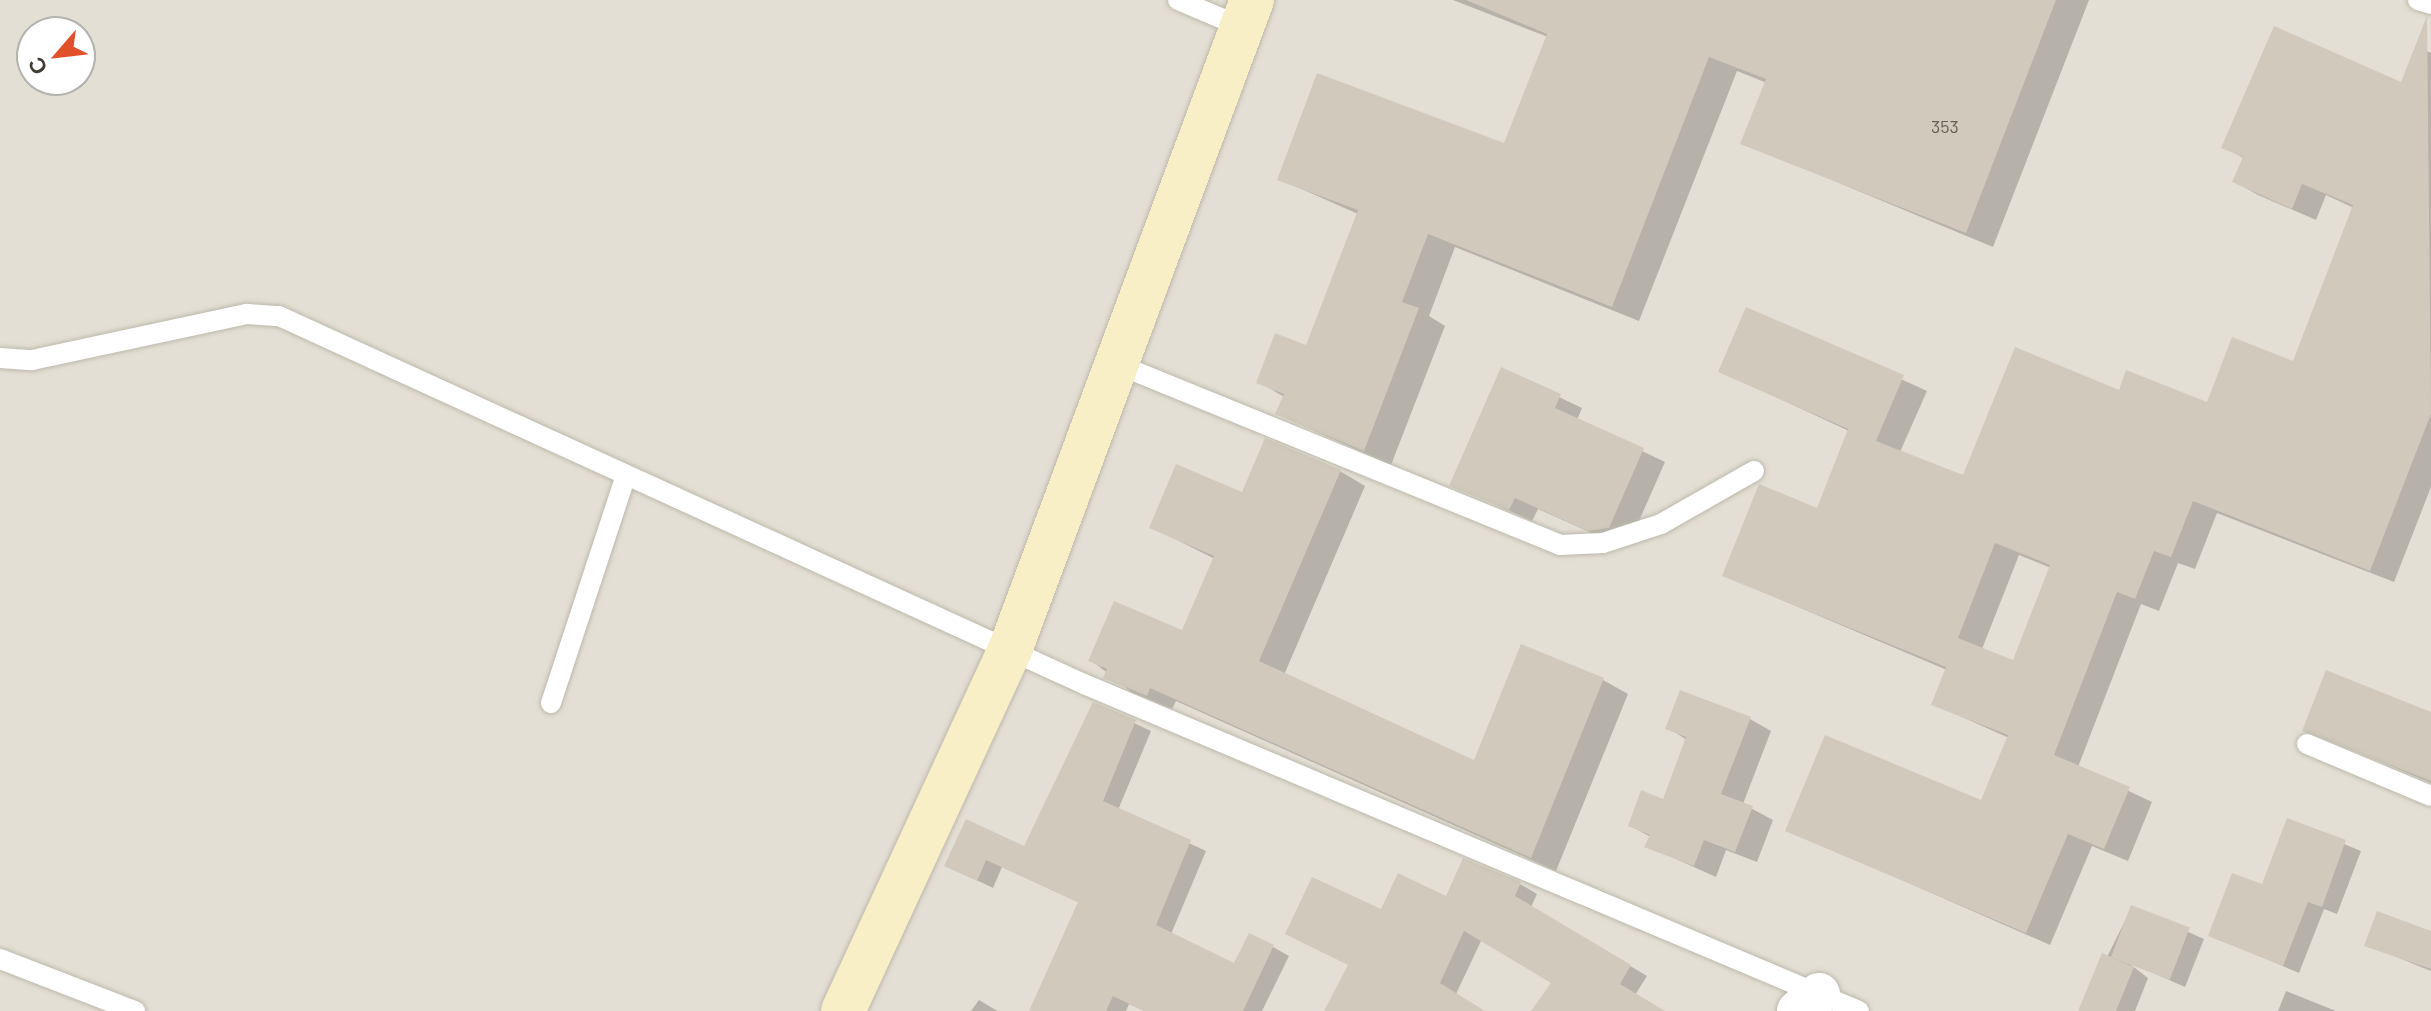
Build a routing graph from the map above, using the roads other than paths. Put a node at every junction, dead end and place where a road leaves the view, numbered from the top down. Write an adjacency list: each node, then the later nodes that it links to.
1 (1178, 0): 4 (lane)
2 (2418, 0): 3 (lane)
3 (2431, 4)
4 (1248, 14): 6 (street)
5 (0, 358): 8 (lane)
6 (1112, 362): 7 (lane); 9 (street)
7 (1754, 471)
8 (626, 475): 9 (lane); 10 (lane)
9 (1010, 650): 14 (lane); 16 (street)
10 (551, 703)
11 (2307, 744): 12 (lane)
12 (2431, 796)
13 (0, 959): 15 (lane)
14 (1809, 1002): 17 (lane)
15 (135, 1011)
16 (843, 1011)
17 (1859, 1011)

